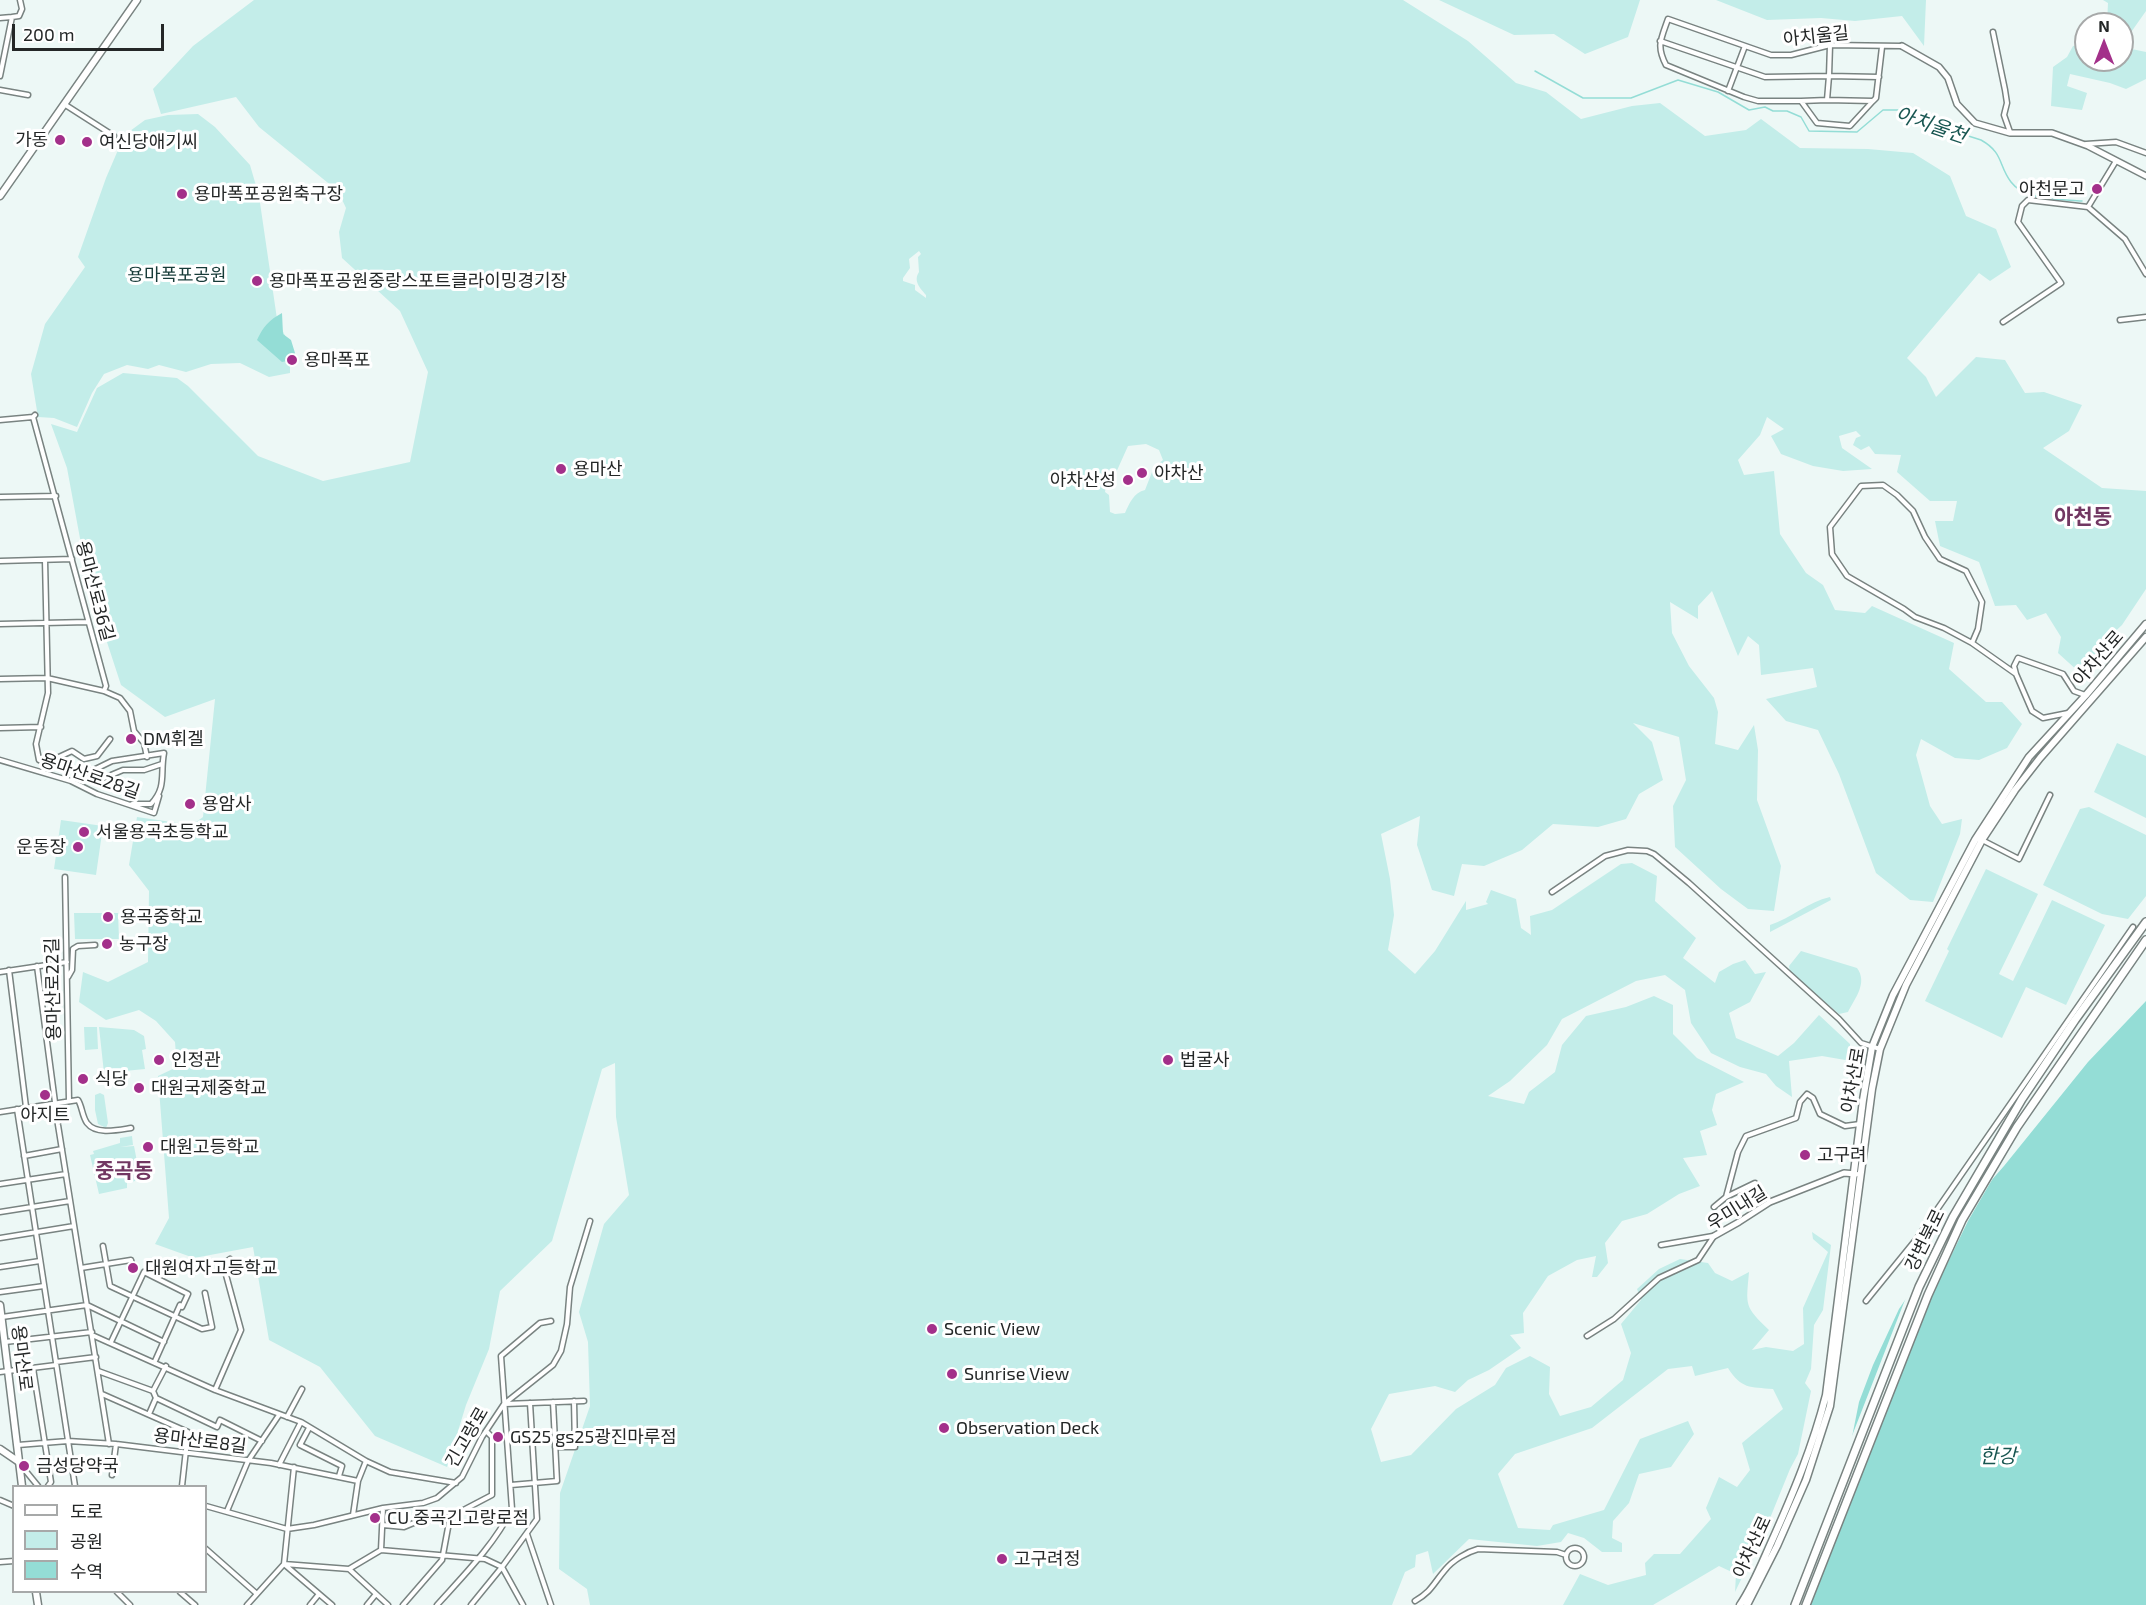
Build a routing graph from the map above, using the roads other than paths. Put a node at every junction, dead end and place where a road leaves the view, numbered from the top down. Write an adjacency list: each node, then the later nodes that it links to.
1 (20, 0): 3 (street)
2 (137, 0): 21 (main road)
3 (12, 17): 4 (street); 12 (street)
4 (0, 18)
5 (1993, 32): 22 (street)
6 (1660, 41): 9 (street, 아치울길); 11 (street); 16 (street)
7 (1830, 45): 9 (street, 아치울길); 10 (street, 아치울길); 13 (street)
8 (1902, 45): 10 (street, 아치울길); 22 (street, 아치울길)
9 (1745, 46): 11 (street)
10 (1882, 47): 14 (street)
11 (1737, 68): 13 (street); 16 (street)
12 (0, 76)
13 (1829, 76): 14 (street); 18 (street)
14 (1879, 77): 20 (street)
15 (0, 90): 17 (street)
16 (1728, 91): 19 (street)
17 (28, 95)
18 (1827, 100): 19 (street); 20 (street)
19 (1801, 101): 20 (street)
20 (1873, 101)
21 (64, 104): 23 (street); 28 (main road)
22 (2010, 133): 24 (street, 아치울길)
23 (114, 136)
24 (2082, 144): 25 (street); 26 (street, 아치울길)
25 (2146, 153)
26 (2116, 161): 27 (street, 아치울길); 29 (street)
27 (2146, 176)
28 (0, 196)
29 (2088, 207): 30 (street); 33 (street)
30 (2146, 274)
31 (2146, 317): 32 (street)
32 (2120, 320)
33 (2003, 322)
34 (0, 420): 35 (street, 용마산로36길)
35 (56, 496): 36 (street); 37 (street, 용마산로36길)
36 (0, 497)
37 (72, 559): 38 (street); 40 (street, 용마산로36길)
38 (45, 560): 39 (street); 42 (street)
39 (0, 561)
40 (88, 622): 42 (street); 51 (street, 용마산로36길)
41 (0, 624): 42 (street)
42 (45, 624): 49 (street)
43 (2146, 624): 52 (main road, 아차산로)
44 (2146, 637): 47 (main road, 아차산로)
45 (2146, 642): 47 (main road)
46 (1972, 643): 46 (street); 48 (street)
47 (2136, 649): 67 (main road, 아차산로)
48 (2016, 674): 52 (street); 53 (street)
49 (47, 678): 50 (street); 51 (street); 54 (street)
50 (0, 679)
51 (104, 691): 57 (street)
52 (2086, 695): 53 (main road, 아차산로)
53 (2069, 712): 79 (main road, 아차산로)
54 (40, 727): 55 (street); 59 (street)
55 (0, 728)
56 (110, 739): 59 (street)
57 (147, 757): 60 (street); 62 (street)
58 (0, 760): 61 (street, 용마산로28길)
59 (46, 763): 61 (street)
60 (162, 764): 62 (street); 65 (street)
61 (43, 772): 63 (street, 용마산로28길)
62 (91, 772): 63 (street)
63 (71, 781): 66 (street, 용마산로28길)
64 (2050, 795): 67 (street)
65 (159, 796): 66 (street); 66 (street, 용마산로28길)
66 (132, 804)
67 (1982, 840): 80 (main road, 아차산로)
68 (65, 877): 74 (street, 용마산로22길)
69 (1552, 892): 81 (street)
70 (2146, 922): 71 (highway, 강변북로)
71 (2137, 929): 121 (street); 204 (highway, 강변북로)
72 (2146, 940): 205 (highway, 강변북로)
73 (95, 945): 78 (street)
74 (67, 962): 75 (street); 78 (street, 용마산로22길)
75 (36, 966): 76 (street); 86 (street, 용마산로22길)
76 (9, 970): 77 (street); 87 (street, 용마산로22길)
77 (0, 972)
78 (67, 978): 85 (street, 용마산로22길)
79 (1887, 1010): 80 (main road); 81 (main road, 아차산로)
80 (1894, 1014): 82 (main road, 아차산로)
81 (1872, 1047): 82 (street); 83 (main road, 아차산로)
82 (1880, 1050): 84 (main road, 아차산로)
83 (1869, 1060): 84 (main road); 90 (main road, 아차산로)
84 (1877, 1062): 95 (main road, 아차산로)
85 (69, 1101): 86 (street); 91 (street)
86 (55, 1103): 87 (street); 92 (street, 용마산로22길)
87 (26, 1107): 88 (street)
88 (17, 1109): 89 (street); 93 (street)
89 (0, 1112)
90 (1861, 1123): 95 (main road, 아차산로); 98 (street)
91 (131, 1128)
92 (62, 1149): 93 (street); 94 (street, 용마산로22길)
93 (24, 1156): 96 (street)
94 (66, 1174): 96 (street); 99 (street, 용마산로22길)
95 (1857, 1174): 100 (street, 우미내길); 217 (main road, 아차산로); 218 (main road, 아차산로)
96 (28, 1181): 97 (street); 102 (street)
97 (0, 1184)
98 (1726, 1197): 100 (street); 101 (street)
99 (70, 1201): 102 (street); 105 (street, 용마산로22길)
100 (1770, 1202): 107 (street, 우미내길)
101 (1714, 1207)
102 (32, 1208): 103 (street); 106 (street)
103 (0, 1212)
104 (591, 1221): 151 (street, 긴고랑로)
105 (74, 1226): 106 (street); 115 (street, 용마산로22길)
106 (36, 1233): 108 (street); 112 (street)
107 (1714, 1236): 109 (street); 129 (street, 우미내길)
108 (0, 1238)
109 (1661, 1245)
110 (103, 1246): 113 (street)
111 (230, 1259): 143 (street)
112 (40, 1261): 114 (street); 117 (street)
113 (106, 1264): 115 (street); 116 (street); 120 (street)
114 (0, 1267)
115 (81, 1268): 122 (street, 용마산로22길)
116 (133, 1268)
117 (44, 1286): 118 (street); 123 (street)
118 (0, 1292)
119 (205, 1293): 125 (street)
120 (132, 1297): 125 (street); 125 (street); 126 (street)
121 (1866, 1301)
122 (87, 1305): 123 (street); 126 (street); 128 (street, 용마산로22길)
123 (48, 1311): 124 (street); 130 (street)
124 (1, 1312): 131 (main road, 용마산로)
125 (175, 1317): 133 (street)
126 (121, 1322): 132 (street); 133 (street)
127 (551, 1322): 151 (street)
128 (92, 1333): 130 (street); 132 (street); 134 (street, 용마산로22길)
129 (1587, 1336)
130 (52, 1337): 131 (street); 136 (street)
131 (5, 1342): 139 (main road, 용마산로)
132 (111, 1342): 135 (street)
133 (164, 1342): 135 (street)
134 (96, 1357): 136 (street); 140 (street, 용마산로22길)
135 (155, 1361): 137 (street)
136 (56, 1363): 138 (street); 158 (street)
137 (166, 1366): 143 (street); 144 (street)
138 (33, 1368): 139 (street); 160 (street)
139 (9, 1371): 141 (street); 163 (main road, 용마산로)
140 (98, 1371): 144 (street); 145 (street, 용마산로22길)
141 (0, 1372)
142 (302, 1389): 154 (street)
143 (215, 1390): 153 (street)
144 (153, 1391): 146 (street)
145 (101, 1394): 152 (street); 161 (street, 용마산로22길)
146 (156, 1398): 152 (street); 159 (street)
147 (574, 1401): 148 (street); 149 (street); 164 (street)
148 (584, 1401)
149 (553, 1402): 150 (street); 164 (street)
150 (530, 1403): 151 (street); 176 (street)
151 (504, 1404): 157 (street, 긴고랑로); 182 (street)
152 (149, 1414): 166 (street)
153 (279, 1415): 154 (street); 159 (street)
154 (287, 1417): 155 (street)
155 (301, 1422): 156 (street); 170 (street)
156 (309, 1428): 168 (street); 173 (street)
157 (486, 1431): 175 (street, 긴고랑로); 187 (street)
158 (68, 1441): 160 (street, 용마산로8길); 161 (street, 용마산로8길); 180 (street)
159 (262, 1441): 167 (street)
160 (44, 1443): 163 (street, 용마산로8길); 179 (street)
161 (109, 1444): 162 (street, 용마산로8길)
162 (116, 1444): 166 (street, 용마산로8길); 172 (street)
163 (17, 1445): 169 (main road, 용마산로)
164 (555, 1447): 176 (street)
165 (0, 1449): 169 (main road)
166 (186, 1452): 167 (street, 용마산로8길); 181 (street)
167 (248, 1461): 170 (street, 용마산로8길); 185 (street)
168 (366, 1461): 174 (street); 175 (street)
169 (19, 1462): 177 (main road, 용마산로); 178 (street)
170 (279, 1465): 171 (street, 용마산로8길)
171 (294, 1467): 173 (street, 용마산로8길); 189 (street)
172 (112, 1475)
173 (339, 1476): 174 (street, 용마산로8길)
174 (358, 1481): 186 (street)
175 (456, 1483): 184 (street, 긴고랑로)
176 (535, 1483): 182 (street); 190 (street)
177 (22, 1485)
178 (37, 1485)
179 (49, 1485)
180 (75, 1485)
181 (182, 1485)
182 (511, 1485): 195 (street)
183 (207, 1506): 185 (street, 긴고랑로)
184 (382, 1508): 186 (street, 긴고랑로); 188 (street)
185 (227, 1511): 189 (street, 긴고랑로)
186 (353, 1515): 189 (street, 긴고랑로)
187 (450, 1517): 188 (street); 193 (street)
188 (383, 1525): 192 (street)
189 (287, 1528): 196 (street)
190 (527, 1533): 197 (street); 216 (street)
191 (207, 1550): 200 (street)
192 (381, 1550): 193 (street); 198 (street)
193 (444, 1555): 195 (street); 212 (street)
194 (1566, 1555): 194 (street); 203 (street)
195 (479, 1559): 197 (street); 213 (street)
196 (284, 1564): 198 (street); 200 (street); 201 (street)
197 (502, 1566): 214 (street); 215 (street)
198 (349, 1569): 202 (street)
199 (181, 1593): 206 (street)
200 (257, 1594): 207 (street)
201 (319, 1594): 208 (street); 209 (street)
202 (376, 1594): 210 (street); 211 (street)
203 (1415, 1601)
204 (1795, 1603)
205 (1806, 1604)
206 (195, 1605)
207 (247, 1605)
208 (310, 1605)
209 (332, 1605)
210 (367, 1605)
211 (388, 1605)
212 (403, 1605)
213 (437, 1605)
214 (471, 1605)
215 (523, 1605)
216 (551, 1605)
217 (1740, 1605)
218 (1747, 1605)

